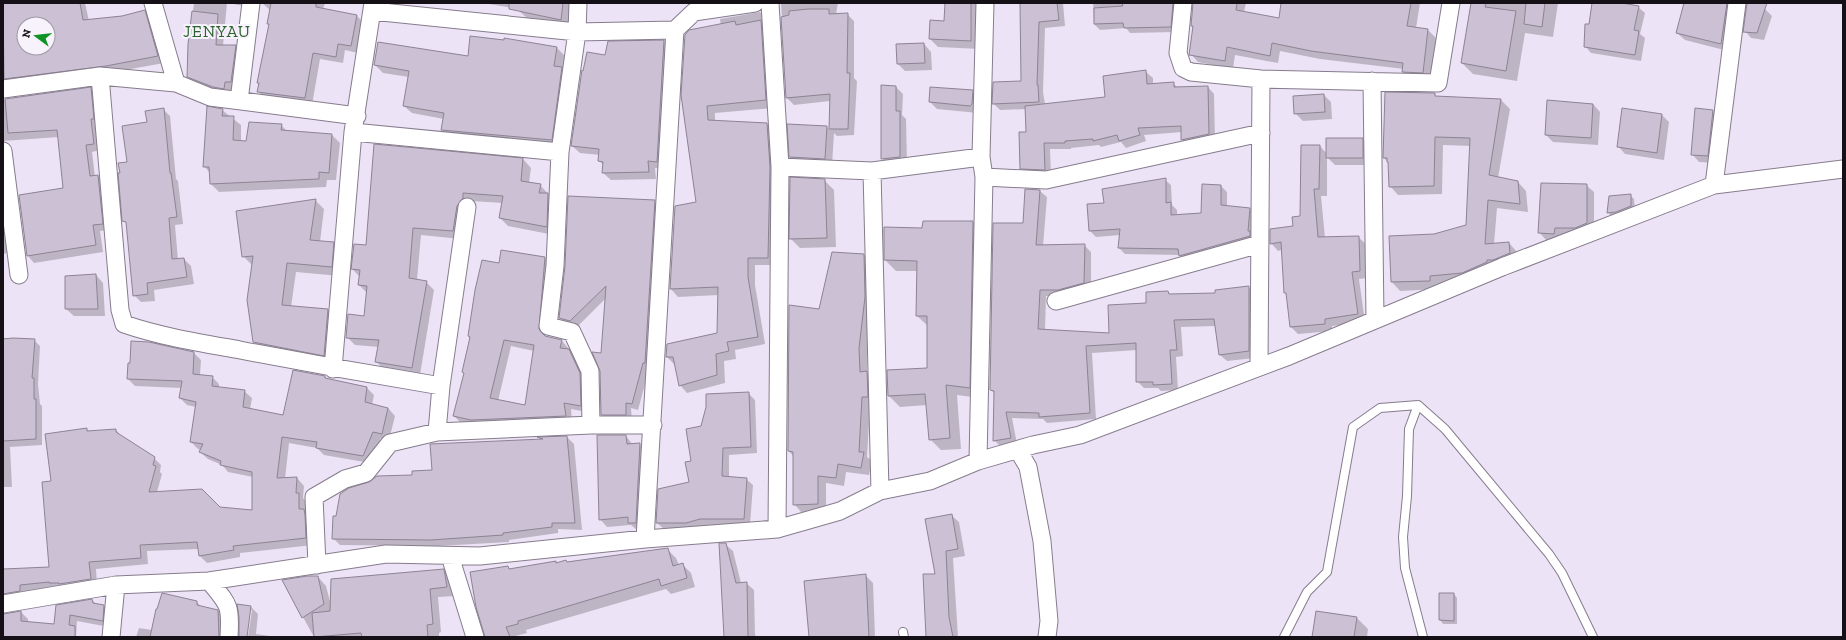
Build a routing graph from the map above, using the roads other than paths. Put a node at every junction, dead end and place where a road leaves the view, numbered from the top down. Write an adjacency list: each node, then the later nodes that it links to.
1 (153, 3): 17 (street)
2 (251, 3): 19 (street)
3 (578, 3): 13 (street)
4 (755, 3): 11 (street)
5 (770, 3): 25 (street)
6 (985, 3): 24 (street)
7 (1183, 3): 15 (street)
8 (1451, 3): 16 (street)
9 (1737, 3): 29 (street)
10 (373, 7): 13 (street); 20 (street)
11 (694, 8): 12 (street)
12 (675, 30): 13 (street); 40 (street)
13 (577, 32): 23 (street)
14 (100, 76): 17 (street); 18 (street); 36 (street)
15 (1261, 79): 16 (street); 21 (street)
16 (1372, 81): 34 (street)
17 (176, 83): 19 (street)
18 (3, 89)
19 (239, 101): 20 (street)
20 (355, 124): 23 (street); 36 (street)
21 (1261, 133): 28 (street); 31 (street)
22 (3, 151): 32 (street)
23 (560, 152): 39 (street)
24 (981, 158): 27 (street); 28 (street)
25 (780, 167): 27 (street); 45 (street)
26 (1843, 169): 29 (street)
27 (872, 171): 44 (street)
28 (984, 177): 43 (street)
29 (1714, 185): 34 (street)
30 (467, 207): 37 (street)
31 (1260, 244): 33 (street); 35 (street)
32 (19, 275)
33 (1056, 301)
34 (1375, 319): 35 (street)
35 (1259, 367): 42 (street)
36 (333, 368): 37 (street)
37 (441, 386): 41 (street)
38 (1418, 405): 56 (lane); 57 (lane); 58 (lane)
39 (591, 425): 40 (street); 41 (street)
40 (653, 426): 46 (street)
41 (437, 432): 48 (street)
42 (1018, 450): 43 (street); 55 (street)
43 (978, 462): 44 (street)
44 (880, 491): 45 (street)
45 (777, 529): 46 (street)
46 (645, 539): 47 (street)
47 (450, 556): 48 (street); 54 (street)
48 (317, 565): 49 (street)
49 (215, 580): 50 (street); 53 (street)
50 (116, 585): 51 (street); 52 (street)
51 (3, 604)
52 (111, 637)
53 (229, 637)
54 (475, 637)
55 (1047, 637)
56 (1284, 637)
57 (1423, 637)
58 (1593, 637)

